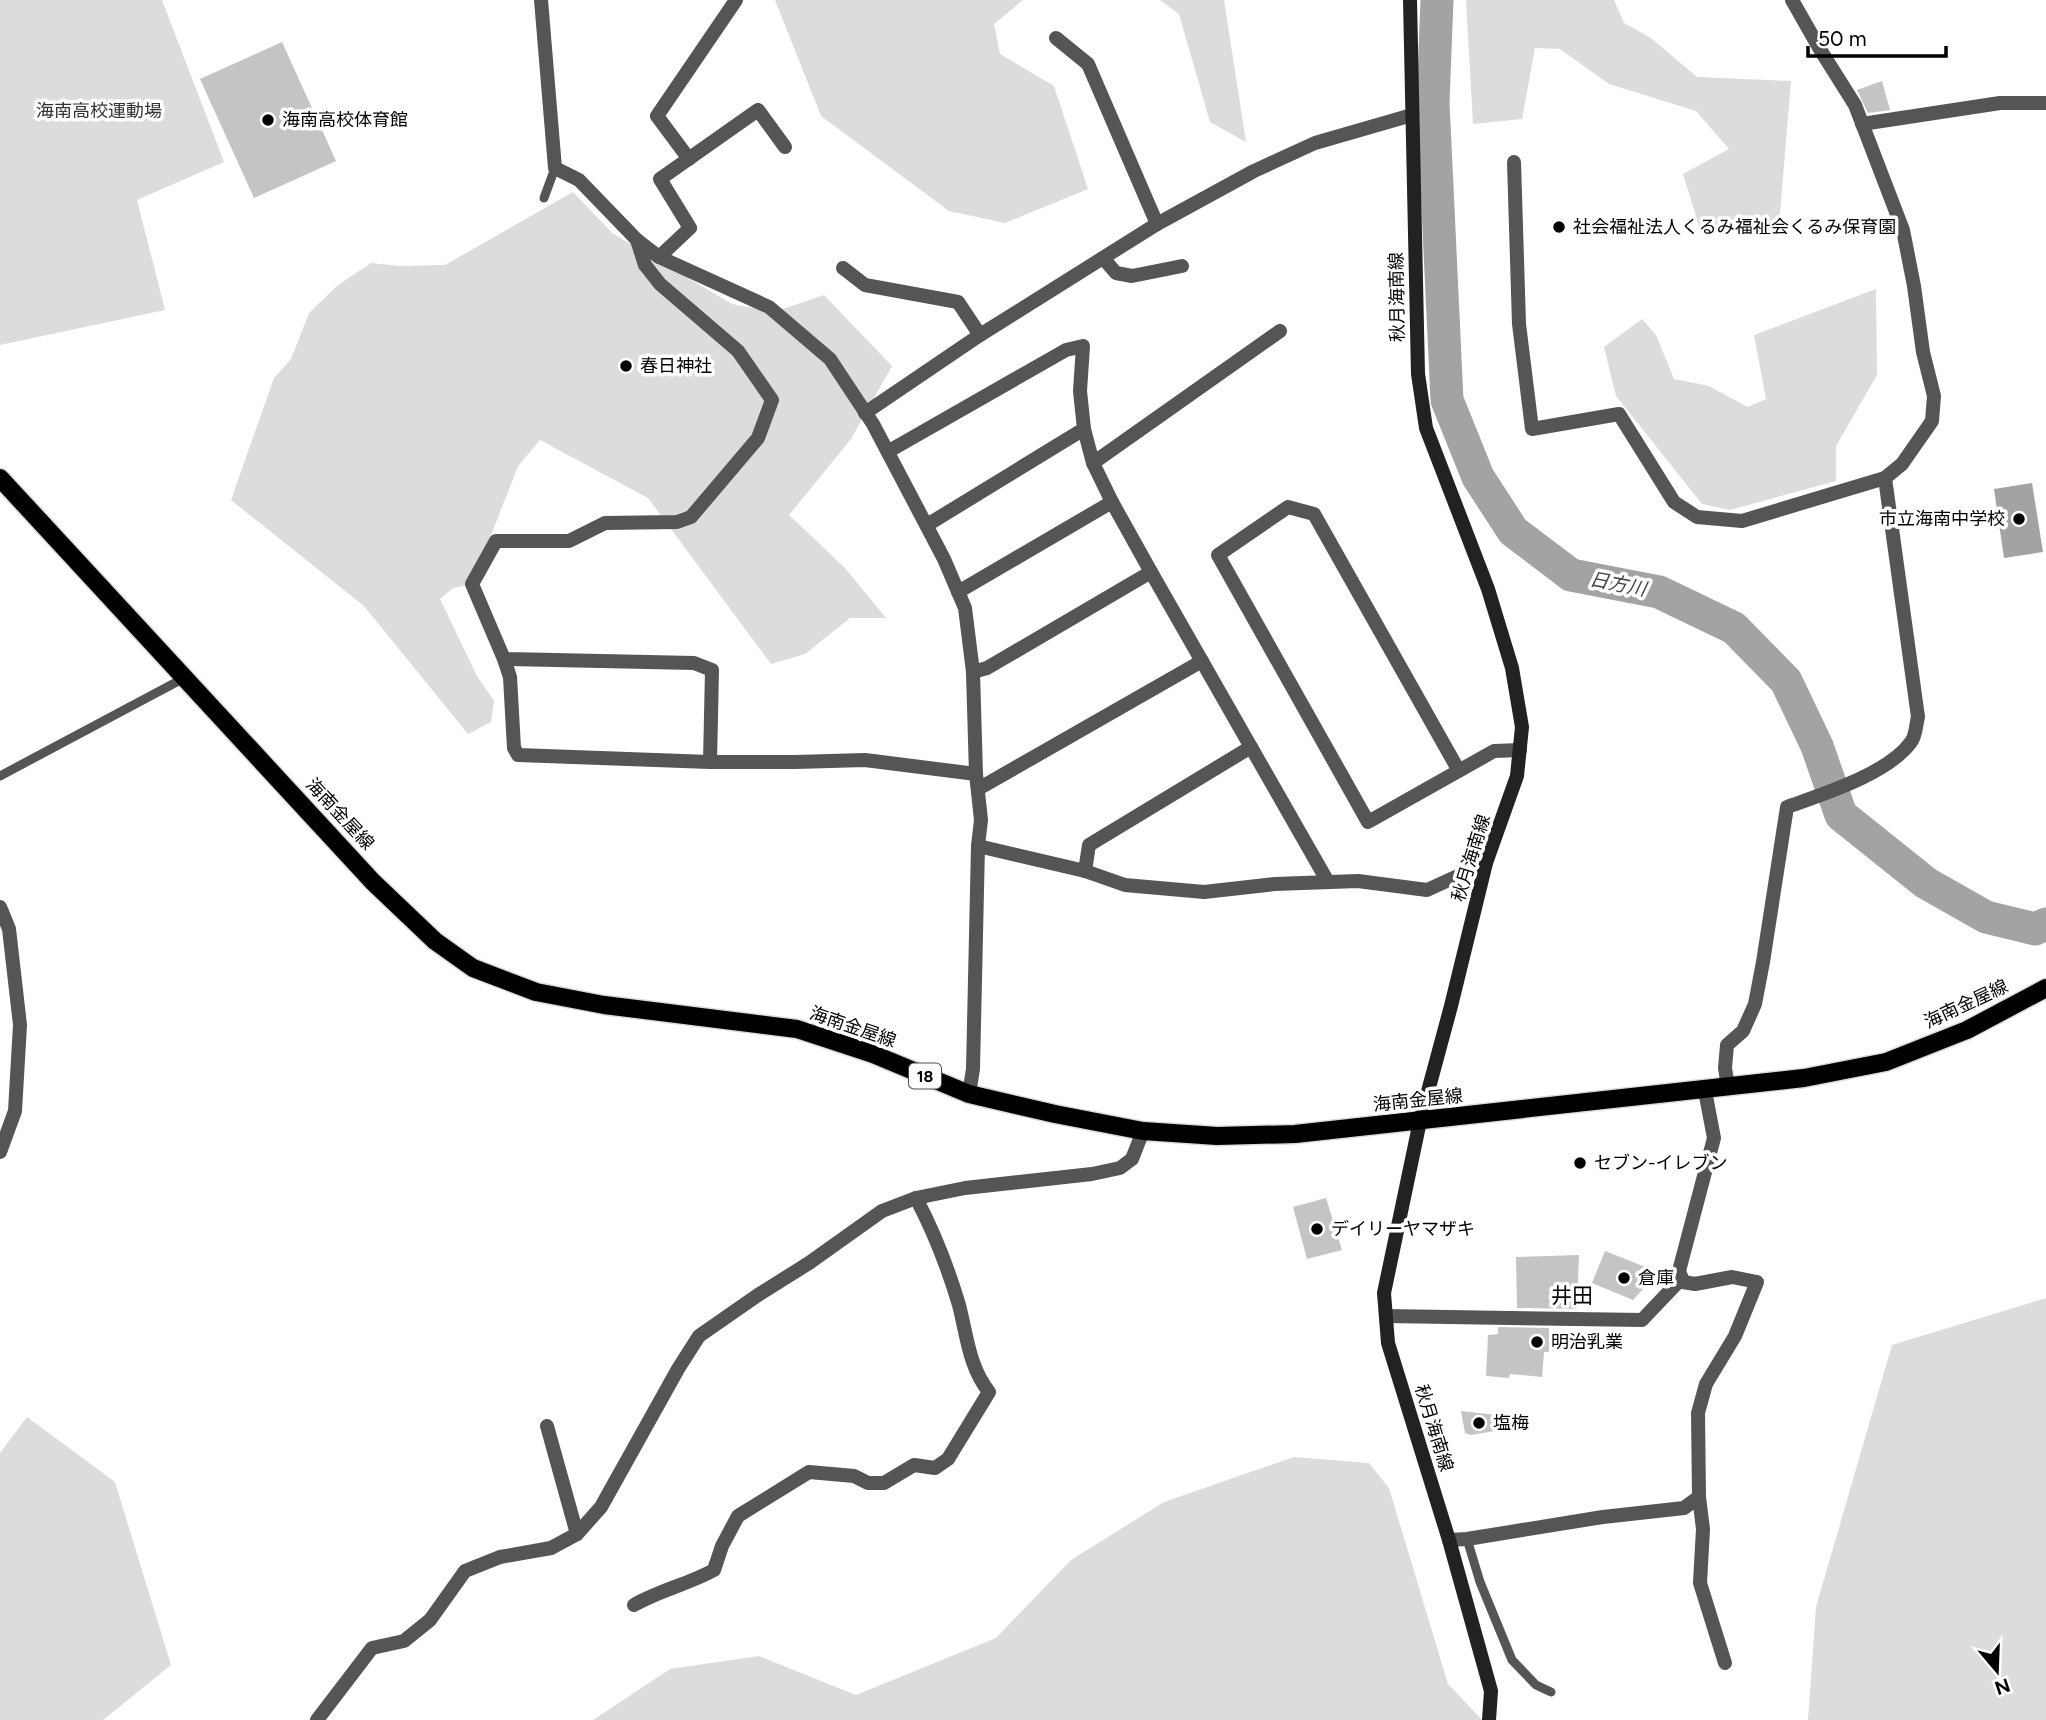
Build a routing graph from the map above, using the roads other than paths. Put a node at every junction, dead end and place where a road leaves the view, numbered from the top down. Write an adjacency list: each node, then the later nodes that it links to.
1 (541, 0): 12 (street)
2 (736, 0): 10 (street)
3 (1410, 0): 7 (main road, 秋月海南線)
4 (1792, 0): 8 (street)
5 (1056, 38): 14 (street)
6 (2046, 103): 8 (street)
7 (1412, 115): 14 (street); 37 (main road, 秋月海南線)
8 (1862, 124): 27 (street)
9 (785, 147): 10 (street)
10 (689, 159): 16 (street)
11 (1514, 162): 27 (street)
12 (555, 167): 13 (lane); 15 (street)
13 (544, 198)
14 (1157, 224): 17 (street)
15 (637, 240): 16 (street); 32 (street)
16 (659, 257): 22 (street)
17 (1103, 258): 18 (street); 21 (street)
18 (1182, 266)
19 (844, 268): 21 (street)
20 (1280, 331): 25 (street)
21 (980, 335): 22 (street)
22 (865, 413): 24 (street)
23 (1084, 429): 24 (street); 25 (street); 29 (street)
24 (889, 451): 29 (street)
25 (1093, 463): 28 (street)
26 (0, 478): 35 (main road, 海南金屋線 / 18)
27 (1885, 478): 48 (street)
28 (1112, 502): 30 (street); 31 (street)
29 (927, 525): 31 (street)
30 (1152, 572): 33 (street); 34 (street)
31 (958, 592): 34 (street)
32 (504, 659): 38 (street); 38 (street)
33 (1202, 661): 36 (street); 41 (street)
34 (973, 672): 41 (street)
35 (186, 677): 40 (lane); 50 (main road, 海南金屋線 / 18)
36 (1251, 747): 44 (street); 45 (street)
37 (1520, 750): 39 (street); 43 (main road, 秋月海南線)
38 (710, 762): 41 (street)
39 (1459, 771): 39 (street)
40 (0, 776)
41 (977, 781): 42 (street)
42 (978, 846): 44 (street); 50 (street)
43 (1486, 863): 45 (street); 51 (main road, 秋月海南線)
44 (1084, 871): 45 (street)
45 (1328, 882)
46 (0, 907): 53 (street)
47 (2046, 988): 48 (main road, 海南金屋線 / 18)
48 (1728, 1087): 49 (main road, 海南金屋線 / 18)
49 (1705, 1091): 51 (main road, 海南金屋線 / 18); 55 (street)
50 (970, 1094): 52 (main road, 海南金屋線 / 18)
51 (1420, 1121): 52 (main road, 海南金屋線 / 18); 56 (main road, 秋月海南線)
52 (1143, 1131): 54 (street)
53 (0, 1152)
54 (916, 1198): 59 (street); 62 (street)
55 (1682, 1278): 56 (street); 58 (street)
56 (1386, 1316): 61 (main road, 秋月海南線)
57 (547, 1426): 59 (street)
58 (1699, 1497): 60 (street); 63 (street)
59 (577, 1534): 65 (street)
60 (1467, 1539): 61 (street); 64 (lane)
61 (1449, 1540): 66 (main road, 秋月海南線)
62 (634, 1605)
63 (1725, 1663)
64 (1551, 1692)
65 (317, 1720)
66 (1489, 1720)

